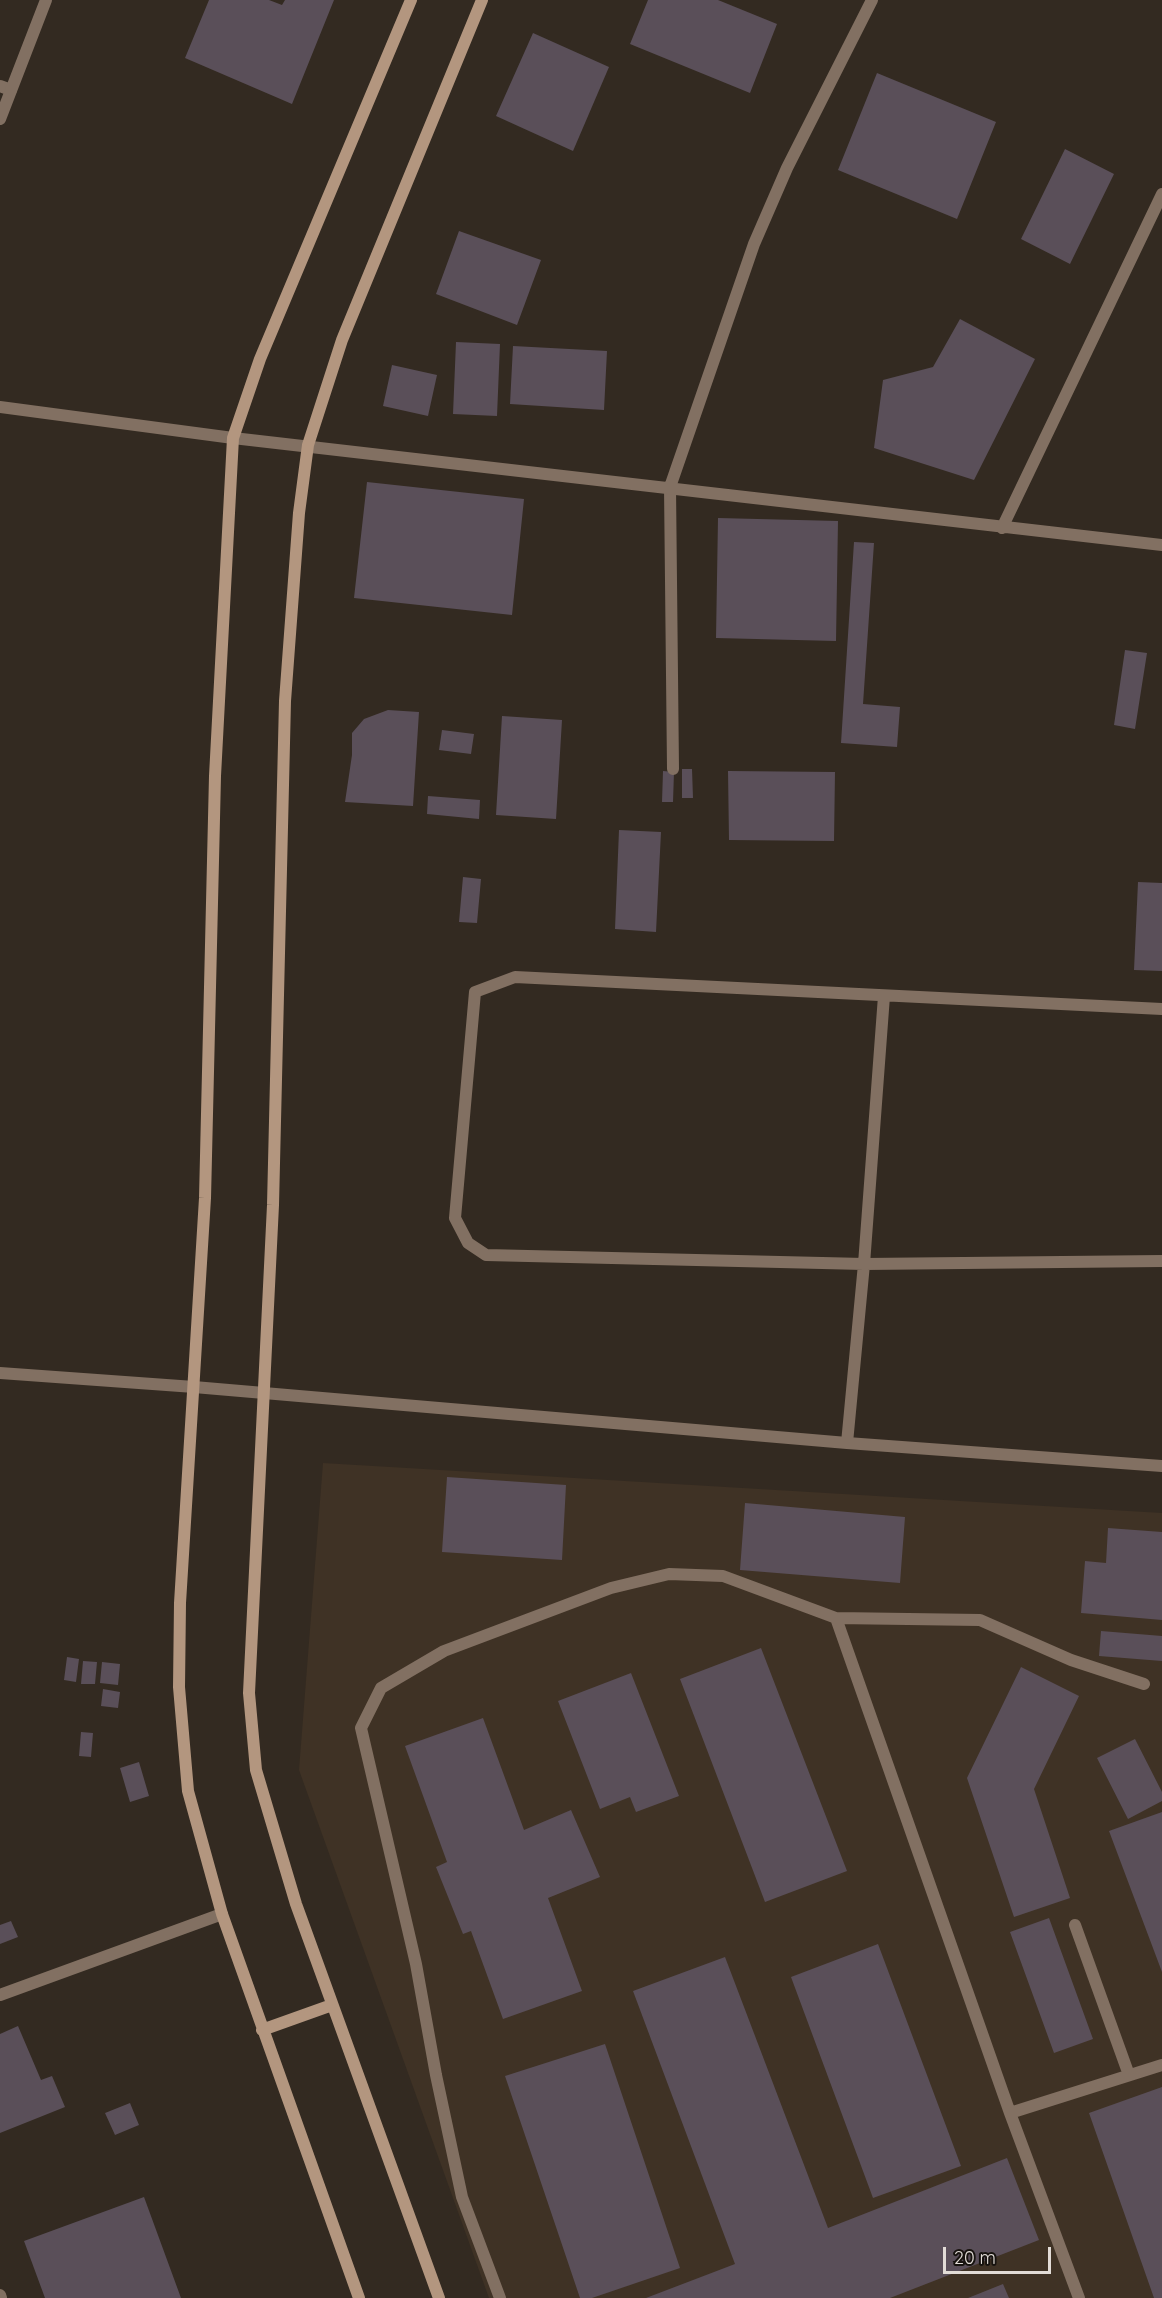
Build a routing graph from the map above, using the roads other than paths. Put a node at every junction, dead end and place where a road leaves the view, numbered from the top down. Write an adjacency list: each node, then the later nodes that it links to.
1 (46, 0): 5 (street)
2 (411, 0): 9 (main road)
3 (482, 0): 10 (main road)
4 (872, 0): 11 (street)
5 (6, 88): 6 (street)
6 (0, 119)
7 (1162, 194): 12 (street)
8 (0, 408): 9 (street)
9 (233, 438): 10 (street); 20 (main road)
10 (308, 446): 11 (street); 21 (main road)
11 (670, 487): 12 (street); 14 (street)
12 (1002, 528): 13 (street)
13 (1162, 545)
14 (673, 769)
15 (884, 996): 16 (street); 18 (street); 18 (street)
16 (1162, 1010)
17 (1162, 1261): 18 (street)
18 (864, 1264): 22 (street)
19 (0, 1373): 20 (street)
20 (194, 1387): 21 (street); 26 (main road)
21 (263, 1393): 22 (street); 29 (main road)
22 (846, 1443): 23 (street)
23 (1162, 1466)
24 (836, 1618): 25 (street); 33 (street); 36 (street)
25 (1144, 1684)
26 (222, 1914): 28 (street); 30 (main road)
27 (1075, 1925): 32 (street)
28 (0, 1995)
29 (332, 2005): 30 (main road); 35 (main road)
30 (262, 2030): 34 (main road)
31 (1162, 2065): 32 (street)
32 (1129, 2075): 33 (street)
33 (1010, 2113): 37 (street)
34 (359, 2298)
35 (439, 2298)
36 (500, 2298)
37 (1079, 2298)

